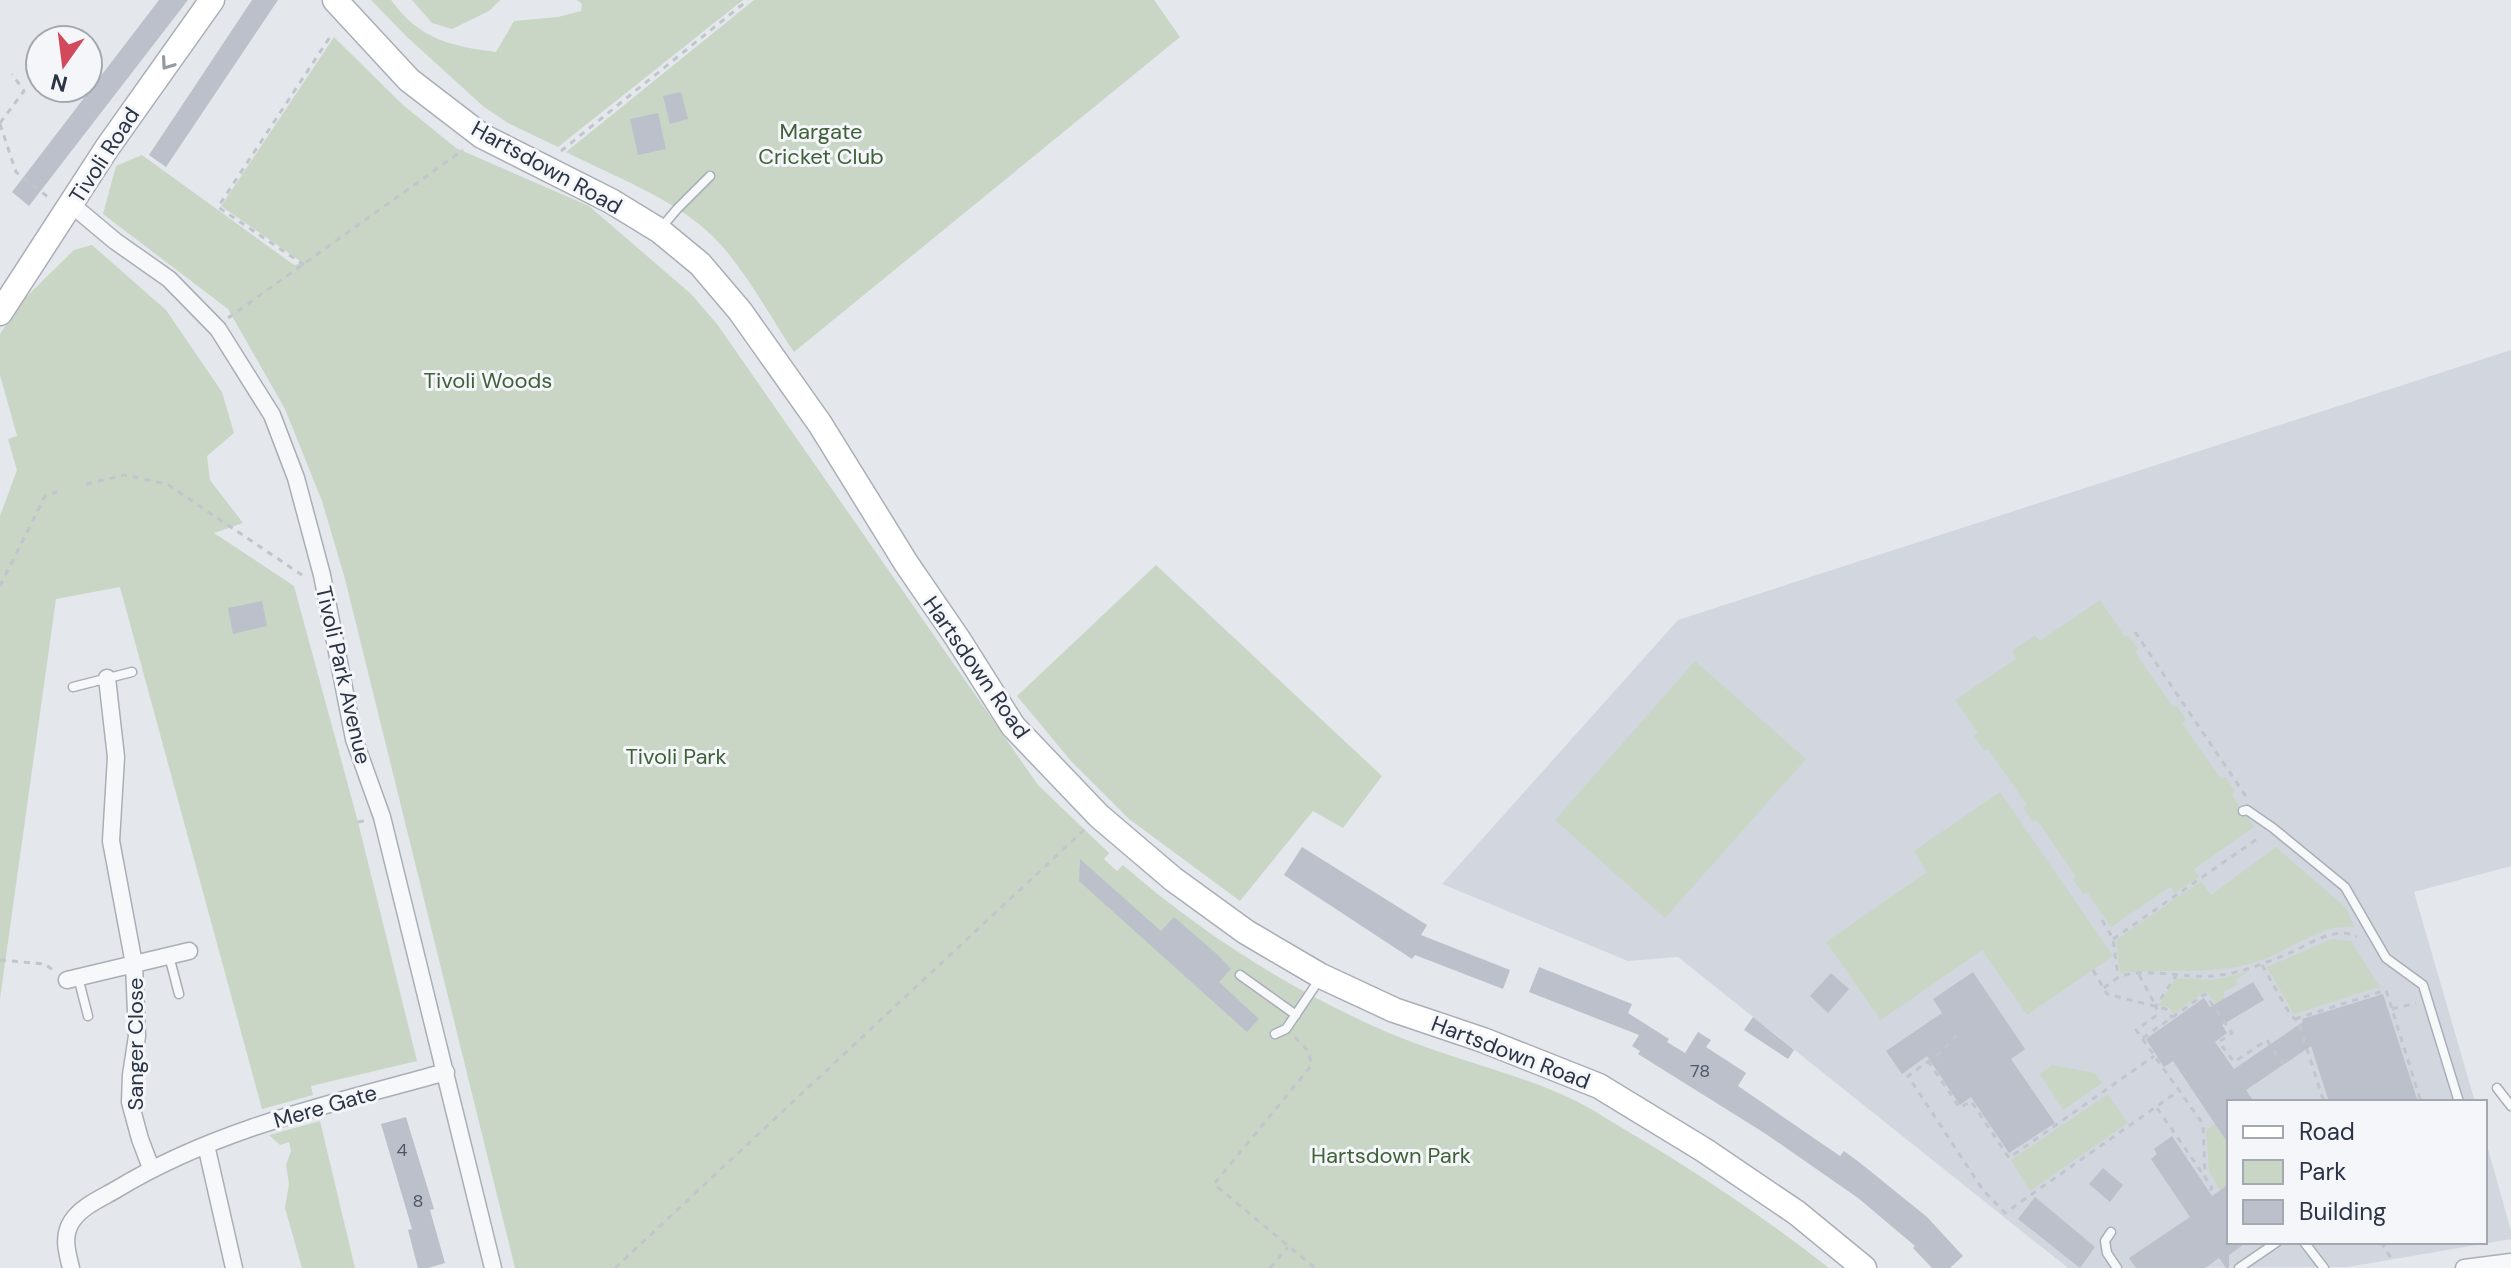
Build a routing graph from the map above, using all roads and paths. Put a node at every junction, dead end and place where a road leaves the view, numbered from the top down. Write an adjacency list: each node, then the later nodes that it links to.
1 (212, 0): 10 (main road, Tivoli Road, one-way to 10)
2 (335, 0): 7 (main road, Hartsdown Road)
3 (748, 0): 8 (path)
4 (330, 37): 12 (path)
5 (12, 74): 6 (path)
6 (0, 124): 10 (path)
7 (482, 136): 8 (main road, Hartsdown Road); 12 (path)
8 (542, 166): 11 (main road, Hartsdown Road)
9 (710, 176): 11 (lane)
10 (69, 208): 13 (main road, Tivoli Road); 14 (street, Tivoli Park Avenue)
11 (660, 231): 25 (main road, Hartsdown Road)
12 (304, 265): 14 (path)
13 (0, 313)
14 (218, 329): 17 (street, Tivoli Park Avenue)
15 (86, 484): 17 (path)
16 (57, 492): 18 (path)
17 (322, 575): 58 (street, Tivoli Park Avenue)
18 (0, 586)
19 (2135, 632): 24 (path)
20 (132, 672): 21 (lane)
21 (107, 678): 22 (lane); 33 (street, Sanger Close)
22 (73, 687)
23 (2243, 811): 24 (lane)
24 (2256, 815): 26 (lane)
25 (1099, 816): 39 (main road, Hartsdown Road); 80 (path)
26 (2273, 828): 28 (path); 31 (lane)
27 (2102, 920): 28 (path)
28 (2113, 939): 40 (path)
29 (189, 951): 30 (street, Sanger Close)
30 (169, 956): 33 (street, Sanger Close); 43 (lane, Sanger Close)
31 (2386, 958): 34 (path); 44 (lane)
32 (0, 960): 41 (path)
33 (134, 964): 41 (street, Sanger Close); 67 (street, Sanger Close)
34 (2262, 964): 36 (path); 50 (path)
35 (2093, 970): 42 (path)
36 (2177, 974): 38 (path); 45 (path)
37 (1240, 975): 47 (lane)
38 (2139, 975): 40 (path); 45 (path)
39 (1321, 976): 47 (lane); 83 (main road, Hartsdown Road)
40 (2118, 978): 42 (path)
41 (73, 979): 48 (lane)
42 (2104, 988): 45 (path)
43 (179, 994)
44 (2429, 999): 46 (path); 63 (lane)
45 (2156, 1006): 49 (path); 54 (path)
46 (2392, 1009): 50 (path); 62 (path)
47 (1296, 1015): 51 (lane)
48 (88, 1016)
49 (2172, 1018): 54 (path); 57 (path)
50 (2295, 1019): 61 (path)
51 (1286, 1029): 52 (lane); 73 (path)
52 (1275, 1034)
53 (1957, 1035): 56 (path)
54 (2142, 1039): 55 (path)
55 (2154, 1056): 56 (path); 60 (path)
56 (1928, 1061): 64 (path)
57 (2283, 1064)
58 (446, 1072): 66 (street, Mere Gate); 79 (street, Tivoli Park Avenue)
59 (2497, 1088): 65 (lane)
60 (2180, 1090): 64 (path); 68 (path)
61 (2323, 1100)
62 (2420, 1100)
63 (2458, 1100)
64 (2156, 1106): 68 (path)
65 (2511, 1106)
66 (206, 1145): 67 (street, Mere Gate); 78 (street)
67 (151, 1168): 77 (street, Mere Gate)
68 (2205, 1177): 69 (path)
69 (2209, 1191)
70 (2111, 1232): 84 (lane)
71 (2274, 1244): 85 (lane)
72 (2382, 1244): 75 (path)
73 (1289, 1246): 81 (path); 82 (path)
74 (2315, 1246): 86 (lane)
75 (2391, 1258)
76 (2511, 1262): 87 (street)
77 (71, 1268)
78 (234, 1268)
79 (493, 1268)
80 (615, 1268)
81 (1270, 1268)
82 (1315, 1268)
83 (1864, 1268)
84 (2117, 1268)
85 (2239, 1268)
86 (2324, 1268)
87 (2464, 1268)

